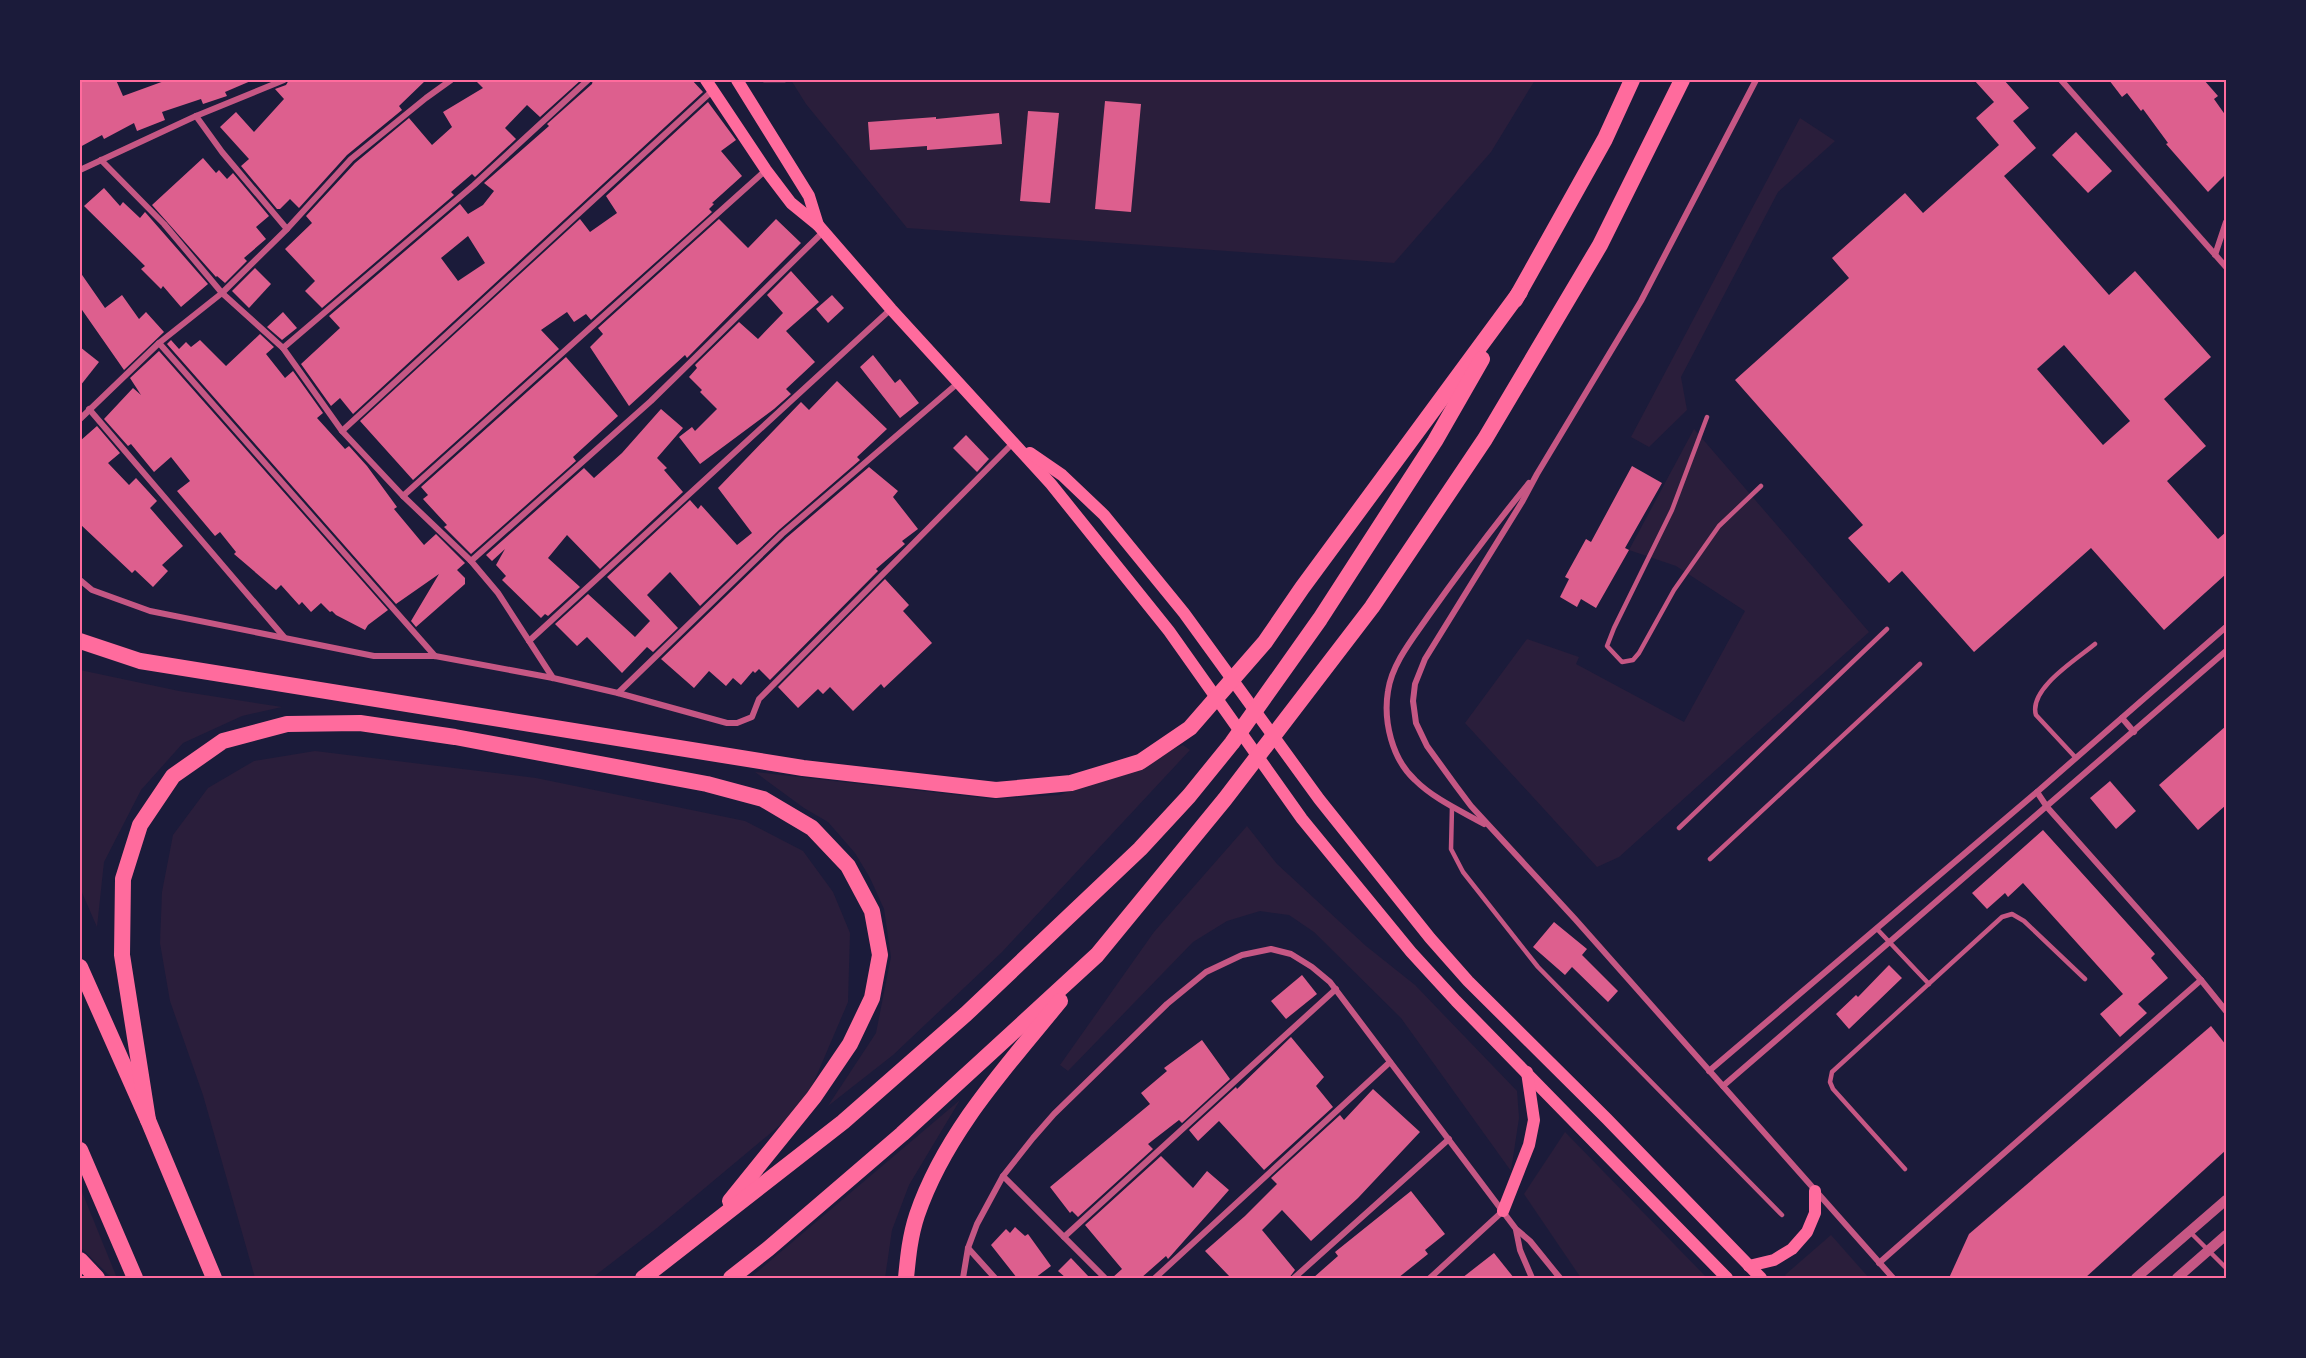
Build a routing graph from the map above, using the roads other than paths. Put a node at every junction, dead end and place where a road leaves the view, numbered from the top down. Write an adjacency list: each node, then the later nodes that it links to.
1 (284, 80): 12 (street)
2 (451, 80): 18 (street)
3 (588, 80): 25 (street)
4 (737, 80): 17 (main road)
5 (764, 80): 6 (lane)
6 (785, 80)
7 (1632, 80): 21 (highway)
8 (1682, 80): 59 (highway)
9 (1756, 80): 32 (street)
10 (2061, 80): 19 (street)
11 (709, 85): 15 (main road); 30 (street)
12 (196, 116): 13 (street); 18 (street)
13 (101, 160): 14 (street); 22 (street)
14 (80, 170)
15 (766, 170): 17 (main road); 34 (street)
16 (2226, 222): 19 (street)
17 (820, 228): 23 (main road); 35 (street)
18 (287, 229): 22 (street)
19 (2215, 255): 20 (street)
20 (2226, 267)
21 (1520, 292): 41 (highway); 79 (highway)
22 (222, 294): 24 (street); 25 (street)
23 (891, 309): 26 (main road); 40 (street)
24 (159, 343): 27 (street); 44 (street)
25 (283, 348): 30 (street)
26 (958, 383): 31 (main road); 47 (street)
27 (89, 409): 29 (street); 39 (street)
28 (1707, 417): 33 (lane)
29 (80, 419)
30 (342, 431): 34 (street)
31 (1014, 442): 47 (street); 68 (main road); 88 (main road)
32 (1537, 474): 52 (street); 54 (street)
33 (1761, 486)
34 (403, 496): 35 (street)
35 (471, 561): 40 (street)
36 (80, 580): 39 (street)
37 (2226, 627): 48 (street)
38 (1887, 629): 55 (lane)
39 (285, 638): 44 (street)
40 (529, 640): 46 (street)
41 (80, 641)
42 (2095, 644): 50 (lane)
43 (2226, 651): 49 (street)
44 (435, 656): 46 (street)
45 (1920, 664): 56 (lane)
46 (553, 678): 47 (street)
47 (618, 693)
48 (2122, 718): 49 (street); 50 (street)
49 (2133, 732): 53 (street)
50 (2076, 758): 51 (street)
51 (2037, 792): 53 (street); 57 (street)
52 (1452, 806): 54 (street); 78 (lane)
53 (2047, 807): 58 (street); 62 (street)
54 (1491, 827): 67 (street)
55 (1679, 828)
56 (1710, 859)
57 (1877, 928): 58 (lane); 67 (street)
58 (1891, 943): 63 (lane); 69 (street)
59 (1097, 955): 94 (highway); 95 (highway)
60 (80, 967): 70 (highway)
61 (2085, 979): 63 (lane)
62 (2201, 980): 65 (street); 87 (street)
63 (1929, 984): 73 (lane)
64 (1336, 989): 66 (street); 74 (street); 83 (street)
65 (2226, 1011)
66 (1390, 1062): 71 (street); 99 (street)
67 (1709, 1071): 69 (street)
68 (1527, 1072): 77 (main road); 104 (main road)
69 (1723, 1086): 75 (street)
70 (148, 1120): 79 (highway); 92 (highway)
71 (1449, 1139): 77 (street); 100 (street)
72 (80, 1149): 91 (highway)
73 (1905, 1169)
74 (1003, 1176): 83 (street); 84 (street)
75 (1815, 1191): 87 (street); 88 (main road)
76 (2226, 1200): 81 (street)
77 (1503, 1211): 80 (street); 101 (street)
78 (1782, 1215)
79 (708, 1227): 93 (highway)
80 (1515, 1229): 102 (street); 103 (street)
81 (2190, 1232): 85 (lane); 107 (street)
82 (2226, 1235): 85 (street)
83 (1064, 1237): 98 (street)
84 (968, 1248): 96 (street); 97 (street)
85 (2210, 1250): 89 (lane); 108 (street)
86 (80, 1260): 90 (highway)
87 (1880, 1263): 106 (street)
88 (1749, 1266): 105 (main road)
89 (2226, 1268)
90 (97, 1278)
91 (135, 1278)
92 (214, 1278)
93 (643, 1278)
94 (730, 1278)
95 (906, 1278)
96 (963, 1278)
97 (995, 1278)
98 (1105, 1278)
99 (1155, 1278)
100 (1294, 1278)
101 (1430, 1278)
102 (1532, 1278)
103 (1560, 1278)
104 (1727, 1278)
105 (1761, 1278)
106 (1893, 1278)
107 (2136, 1278)
108 (2177, 1278)

